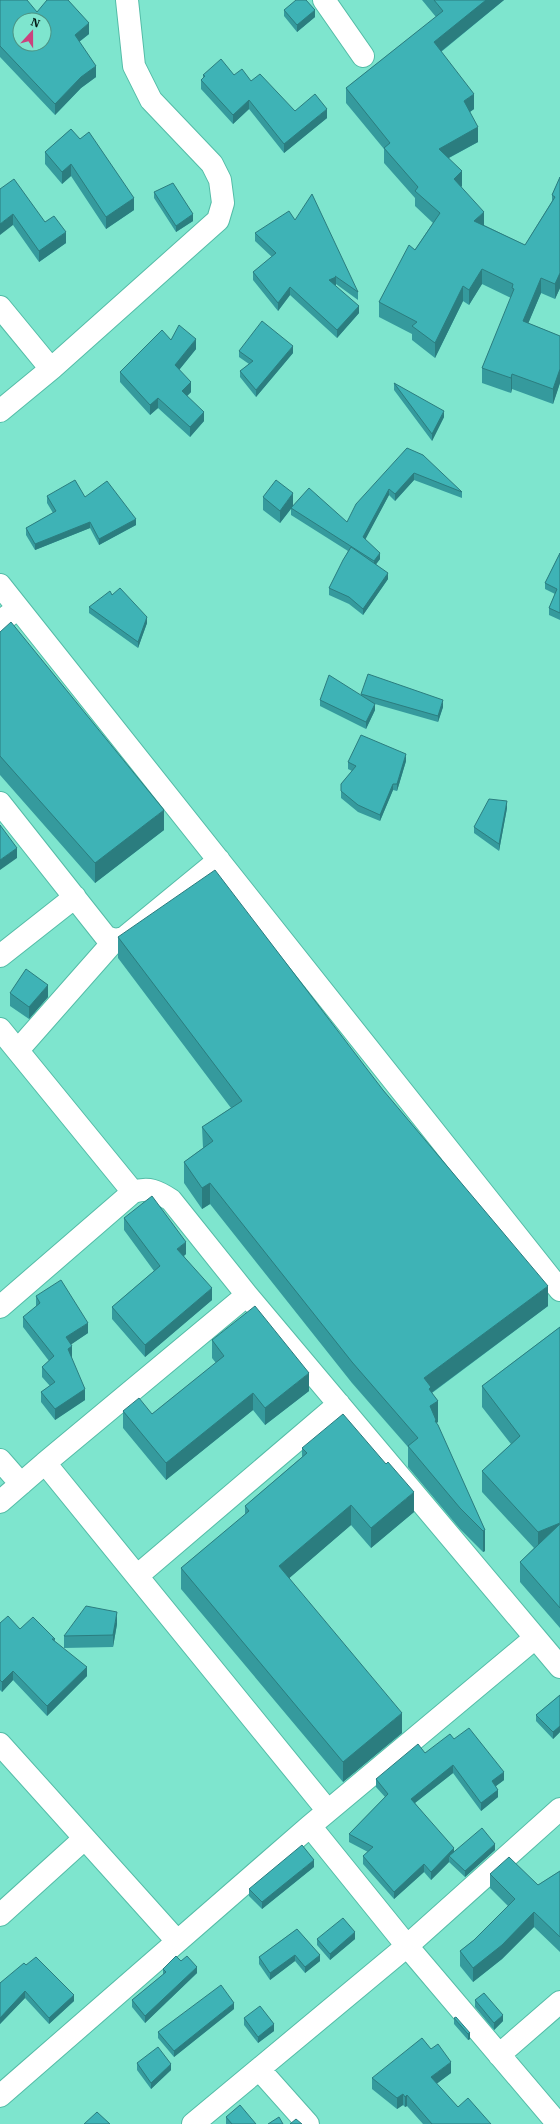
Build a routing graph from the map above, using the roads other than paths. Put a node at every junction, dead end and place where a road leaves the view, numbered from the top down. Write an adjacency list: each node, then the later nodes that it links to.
1 (127, 0): 5 (street)
2 (324, 0): 3 (street)
3 (363, 56)
4 (0, 307): 5 (street)
5 (51, 369): 6 (street)
6 (0, 411)
7 (0, 584): 8 (street)
8 (18, 608): 9 (street); 11 (street)
9 (0, 622)
10 (0, 803): 12 (street)
11 (218, 860): 13 (street); 18 (street)
12 (75, 897): 13 (street); 14 (street)
13 (115, 940): 16 (street)
14 (0, 956)
15 (0, 1029): 16 (street)
16 (18, 1050): 17 (street)
17 (133, 1192): 19 (street); 20 (street)
18 (560, 1290)
19 (247, 1295): 21 (street); 23 (street)
20 (0, 1308)
21 (339, 1404): 26 (street); 27 (street)
22 (0, 1460): 24 (street)
23 (45, 1463): 24 (street); 26 (street)
24 (21, 1484): 25 (street)
25 (0, 1502)
26 (137, 1576): 31 (street)
27 (535, 1638): 28 (street); 31 (street)
28 (560, 1667)
29 (0, 1744): 33 (street)
30 (560, 1809): 36 (street)
31 (328, 1811): 32 (street)
32 (310, 1826): 35 (street); 36 (street)
33 (84, 1838): 34 (street); 35 (street)
34 (0, 1915)
35 (177, 1941): 40 (street)
36 (407, 1946): 38 (street); 39 (street)
37 (560, 2002): 38 (street)
38 (499, 2055): 43 (street)
39 (259, 2069): 41 (street); 42 (street)
40 (0, 2096)
41 (193, 2124)
42 (308, 2124)
43 (558, 2124)

